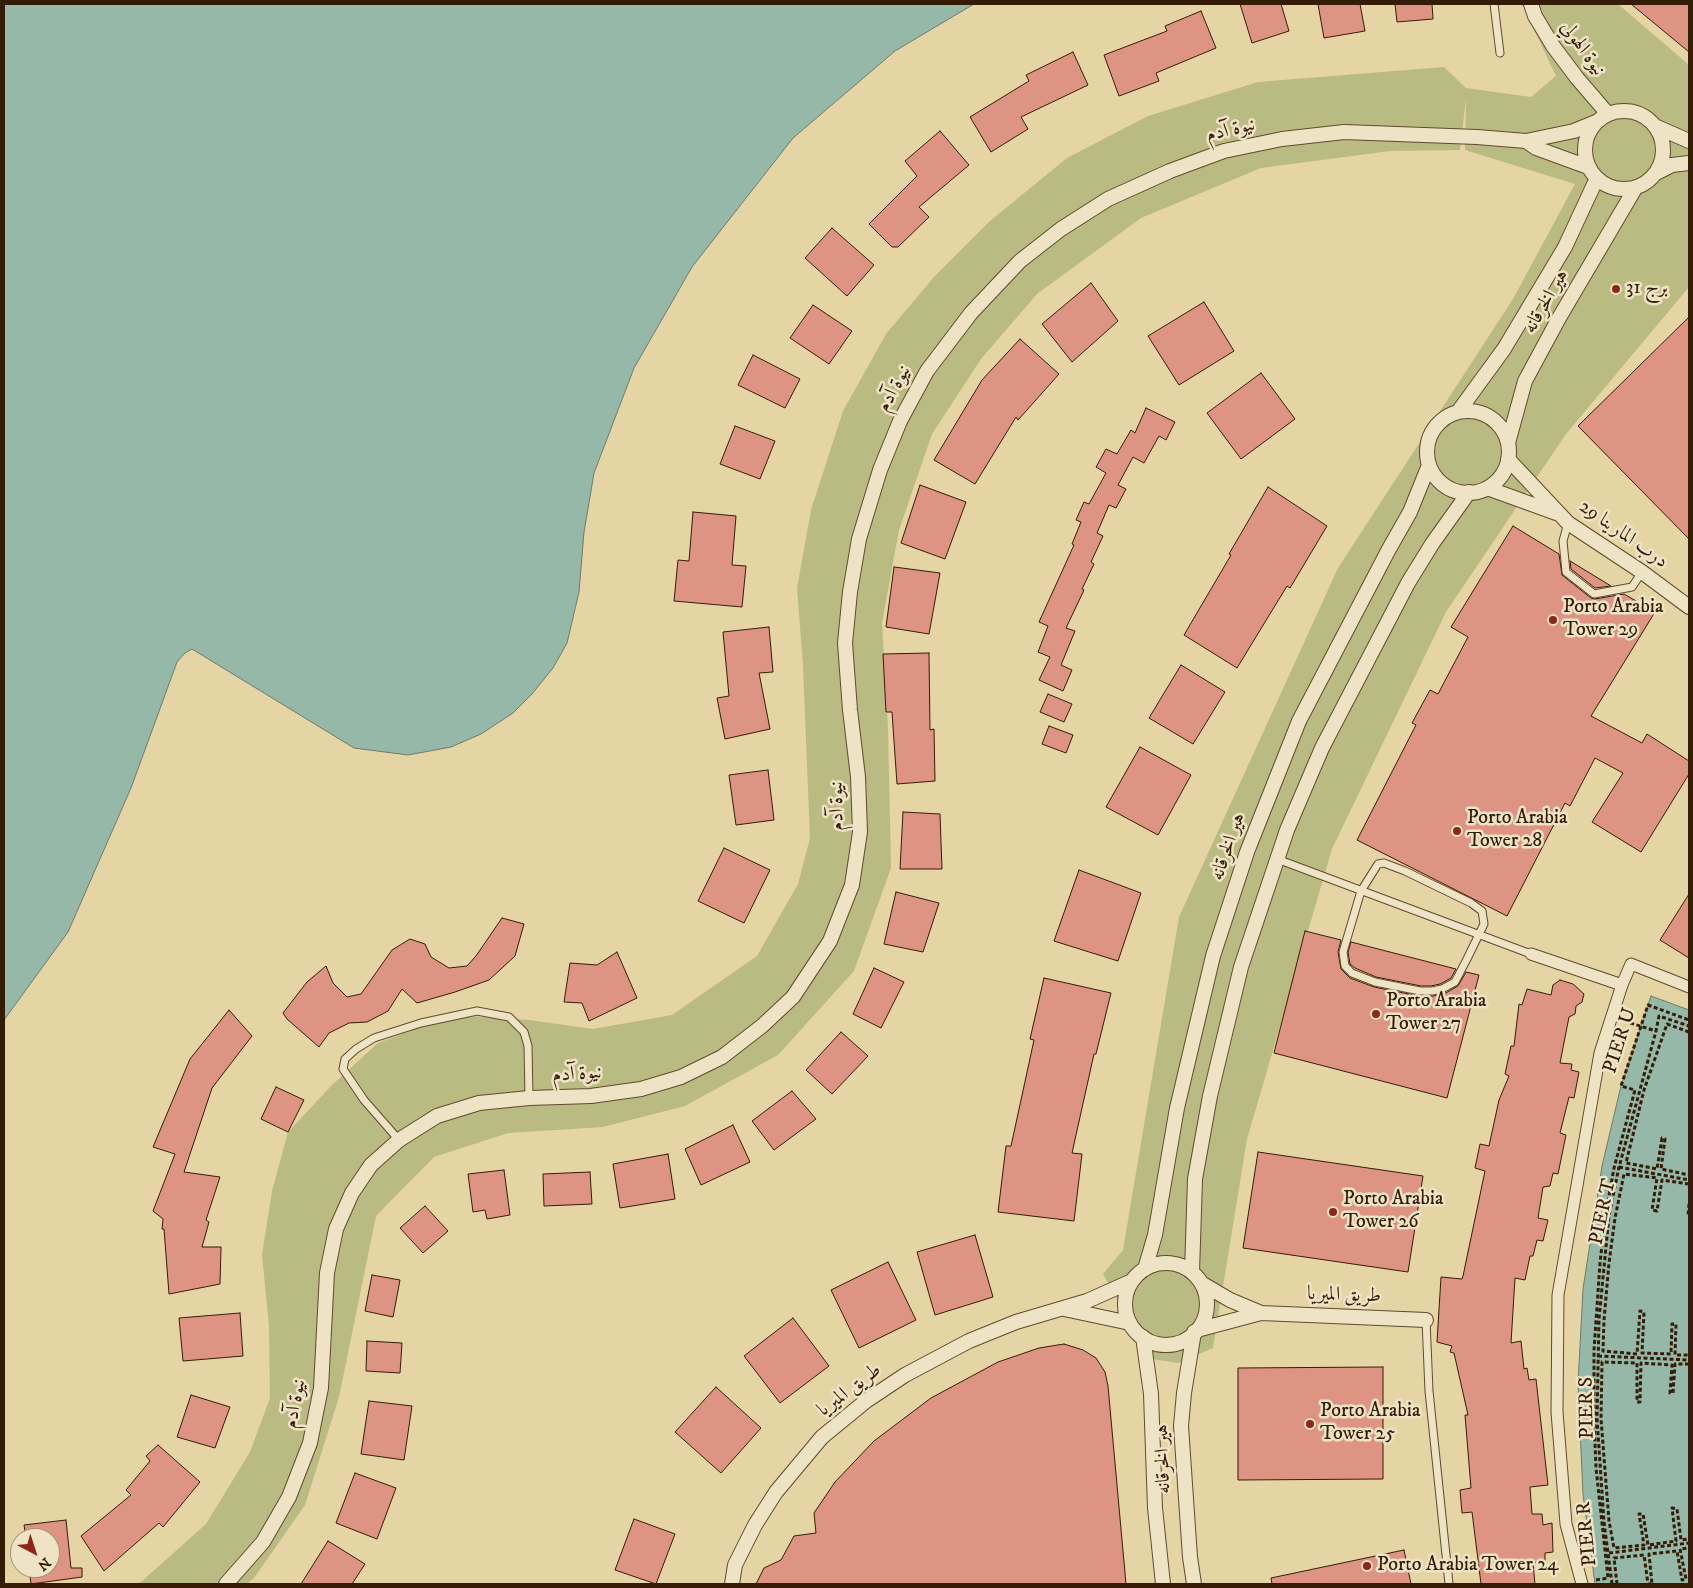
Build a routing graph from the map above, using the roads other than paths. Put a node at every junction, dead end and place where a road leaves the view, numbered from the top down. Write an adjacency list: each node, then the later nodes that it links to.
1 (1494, 4): 3 (lane)
2 (1531, 4): 4 (street, نيوة الهولي)
3 (1500, 53)
4 (1602, 118): 5 (street); 6 (street, نيوة آدم); 9 (street)
5 (1657, 127): 7 (street); 10 (street)
6 (1526, 141): 9 (street, نيوة آدم); 28 (street, نيوة آدم)
7 (1689, 141)
8 (1689, 163): 10 (street)
9 (1588, 167): 11 (street)
10 (1656, 173): 12 (street)
11 (1597, 178): 12 (street); 13 (street, هير الخرقانه)
12 (1636, 187): 14 (street, هير الخرقانه)
13 (1458, 412): 14 (street); 16 (street)
14 (1508, 443): 15 (street)
15 (1508, 460): 17 (street); 19 (street, درب المارينا 29)
16 (1429, 465): 18 (street); 30 (street, هير الخرقانه)
17 (1487, 488): 18 (street); 19 (street, درب المارينا 29)
18 (1470, 492): 22 (street)
19 (1564, 518): 20 (street, درب المارينا 29); 20 (lane)
20 (1642, 572): 21 (street, درب المارينا 29)
21 (1689, 607)
22 (1277, 859): 23 (lane); 31 (street)
23 (1361, 891): 24 (lane); 24 (lane); 24 (lane)
24 (1479, 934): 25 (lane)
25 (1531, 954): 26 (street)
26 (1622, 985): 27 (street); 45 (street)
27 (1689, 987)
28 (529, 1098): 29 (street, نيوة آدم); 29 (lane)
29 (399, 1140): 40 (street, نيوة آدم)
30 (1145, 1269): 31 (street); 32 (street)
31 (1192, 1272): 33 (street)
32 (1132, 1281): 34 (street, طريق الميريا); 37 (street)
33 (1201, 1282): 35 (street, طريق الميريا); 38 (street)
34 (1063, 1308): 37 (street, طريق الميريا); 41 (street, طريق الميريا)
35 (1261, 1313): 36 (street, طريق الميريا); 38 (street, طريق الميريا)
36 (1426, 1320): 44 (lane)
37 (1130, 1323): 39 (street)
38 (1196, 1331): 39 (street); 43 (street, هير الخرقانه)
39 (1143, 1337): 42 (street, هير الخرقانه)
40 (226, 1584)
41 (732, 1584)
42 (1163, 1584)
43 (1194, 1584)
44 (1449, 1584)
45 (1582, 1584)

